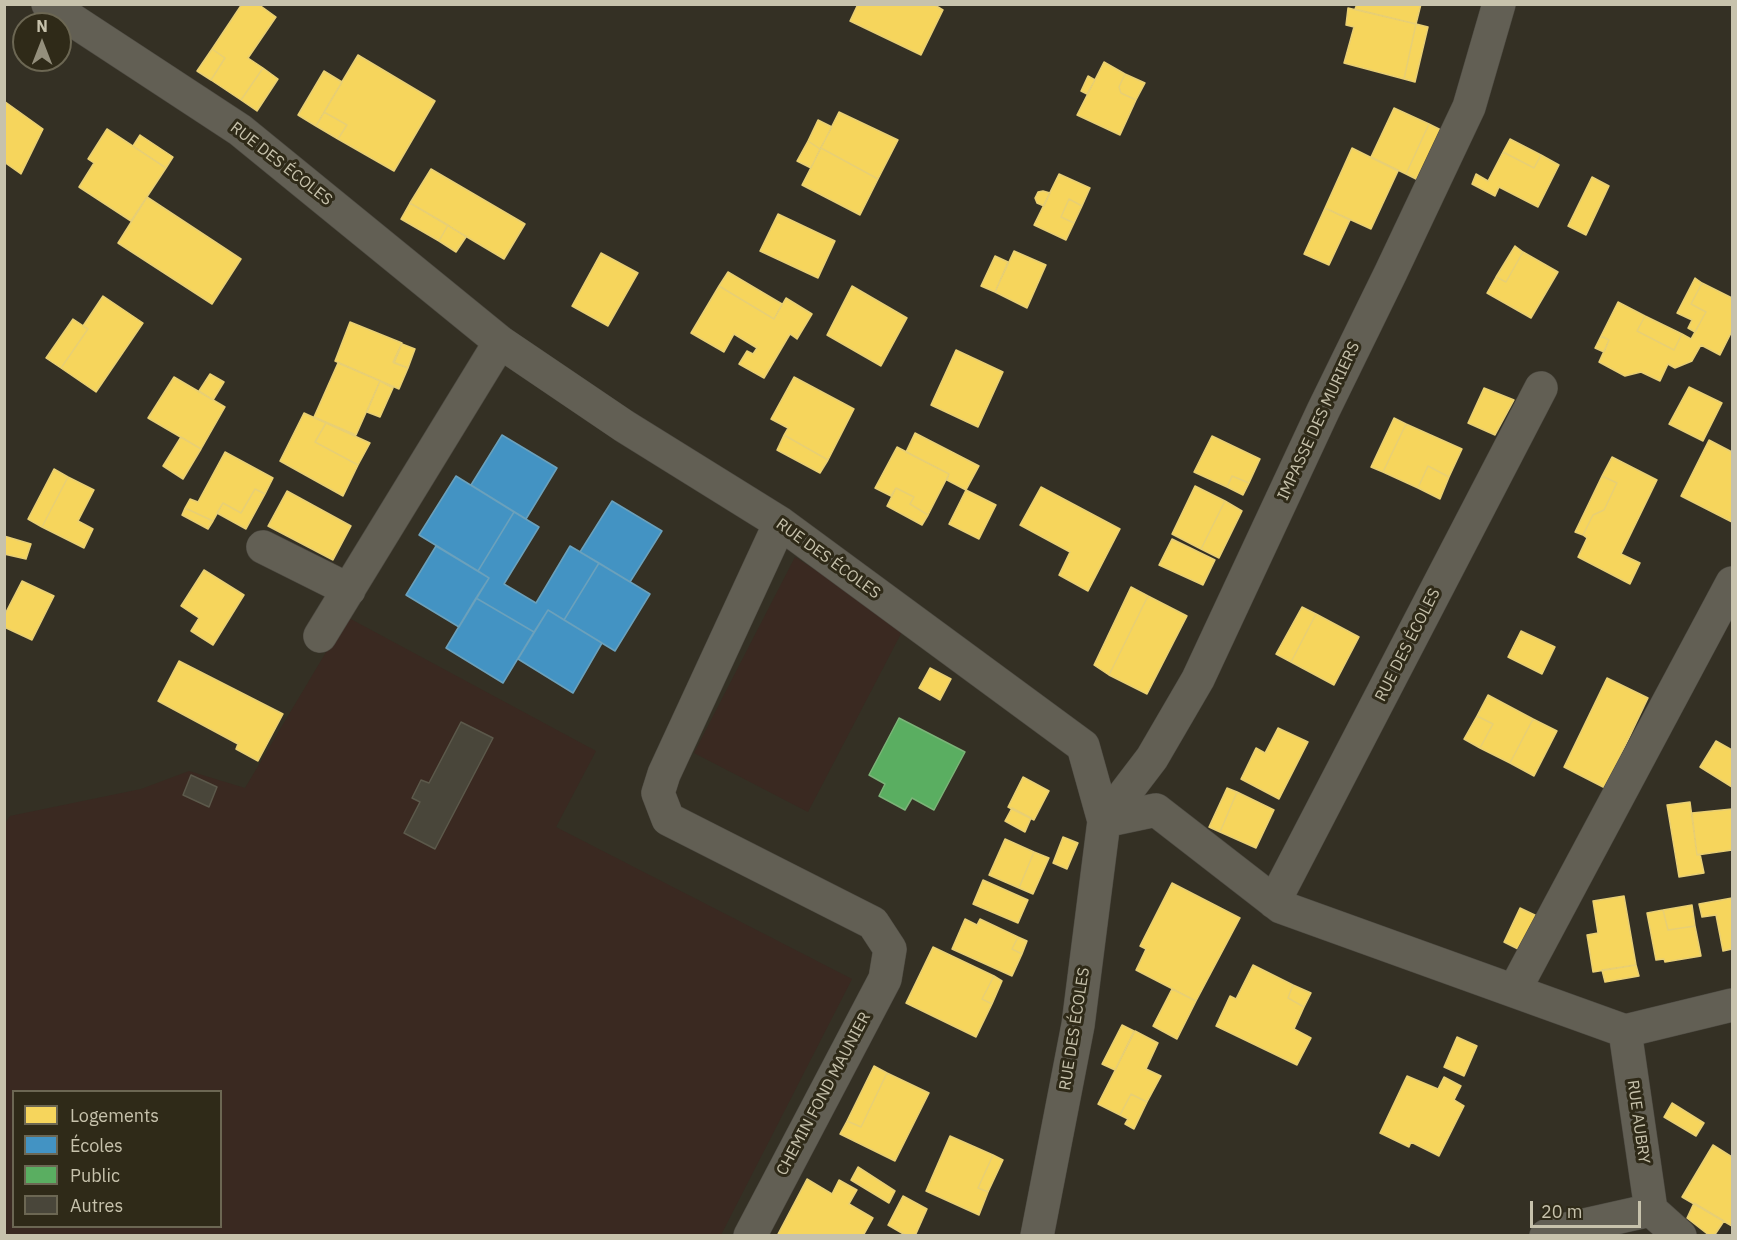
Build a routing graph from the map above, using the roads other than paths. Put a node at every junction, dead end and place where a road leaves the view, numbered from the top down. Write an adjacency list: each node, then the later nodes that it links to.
1 (48, 4): 3 (street, RUE DES ÉCOLES)
2 (1499, 4): 10 (street, IMPASSE DES MURIERS)
3 (501, 342): 5 (street, RUE DES ÉCOLES); 8 (street)
4 (1541, 388): 11 (street, RUE DES ÉCOLES)
5 (780, 523): 10 (street, RUE DES ÉCOLES); 16 (street, CHEMIN FOND MAUNIER)
6 (263, 547): 8 (street)
7 (1732, 583): 12 (street)
8 (349, 590): 9 (street)
9 (320, 636)
10 (1104, 820): 11 (street); 17 (street, RUE DES ÉCOLES)
11 (1274, 902): 12 (street)
12 (1514, 991): 14 (street)
13 (1732, 1005): 14 (street)
14 (1625, 1031): 15 (street, RUE AUBRY)
15 (1651, 1210): 18 (street); 19 (street)
16 (750, 1236)
17 (1037, 1236)
18 (1546, 1236)
19 (1680, 1236)

